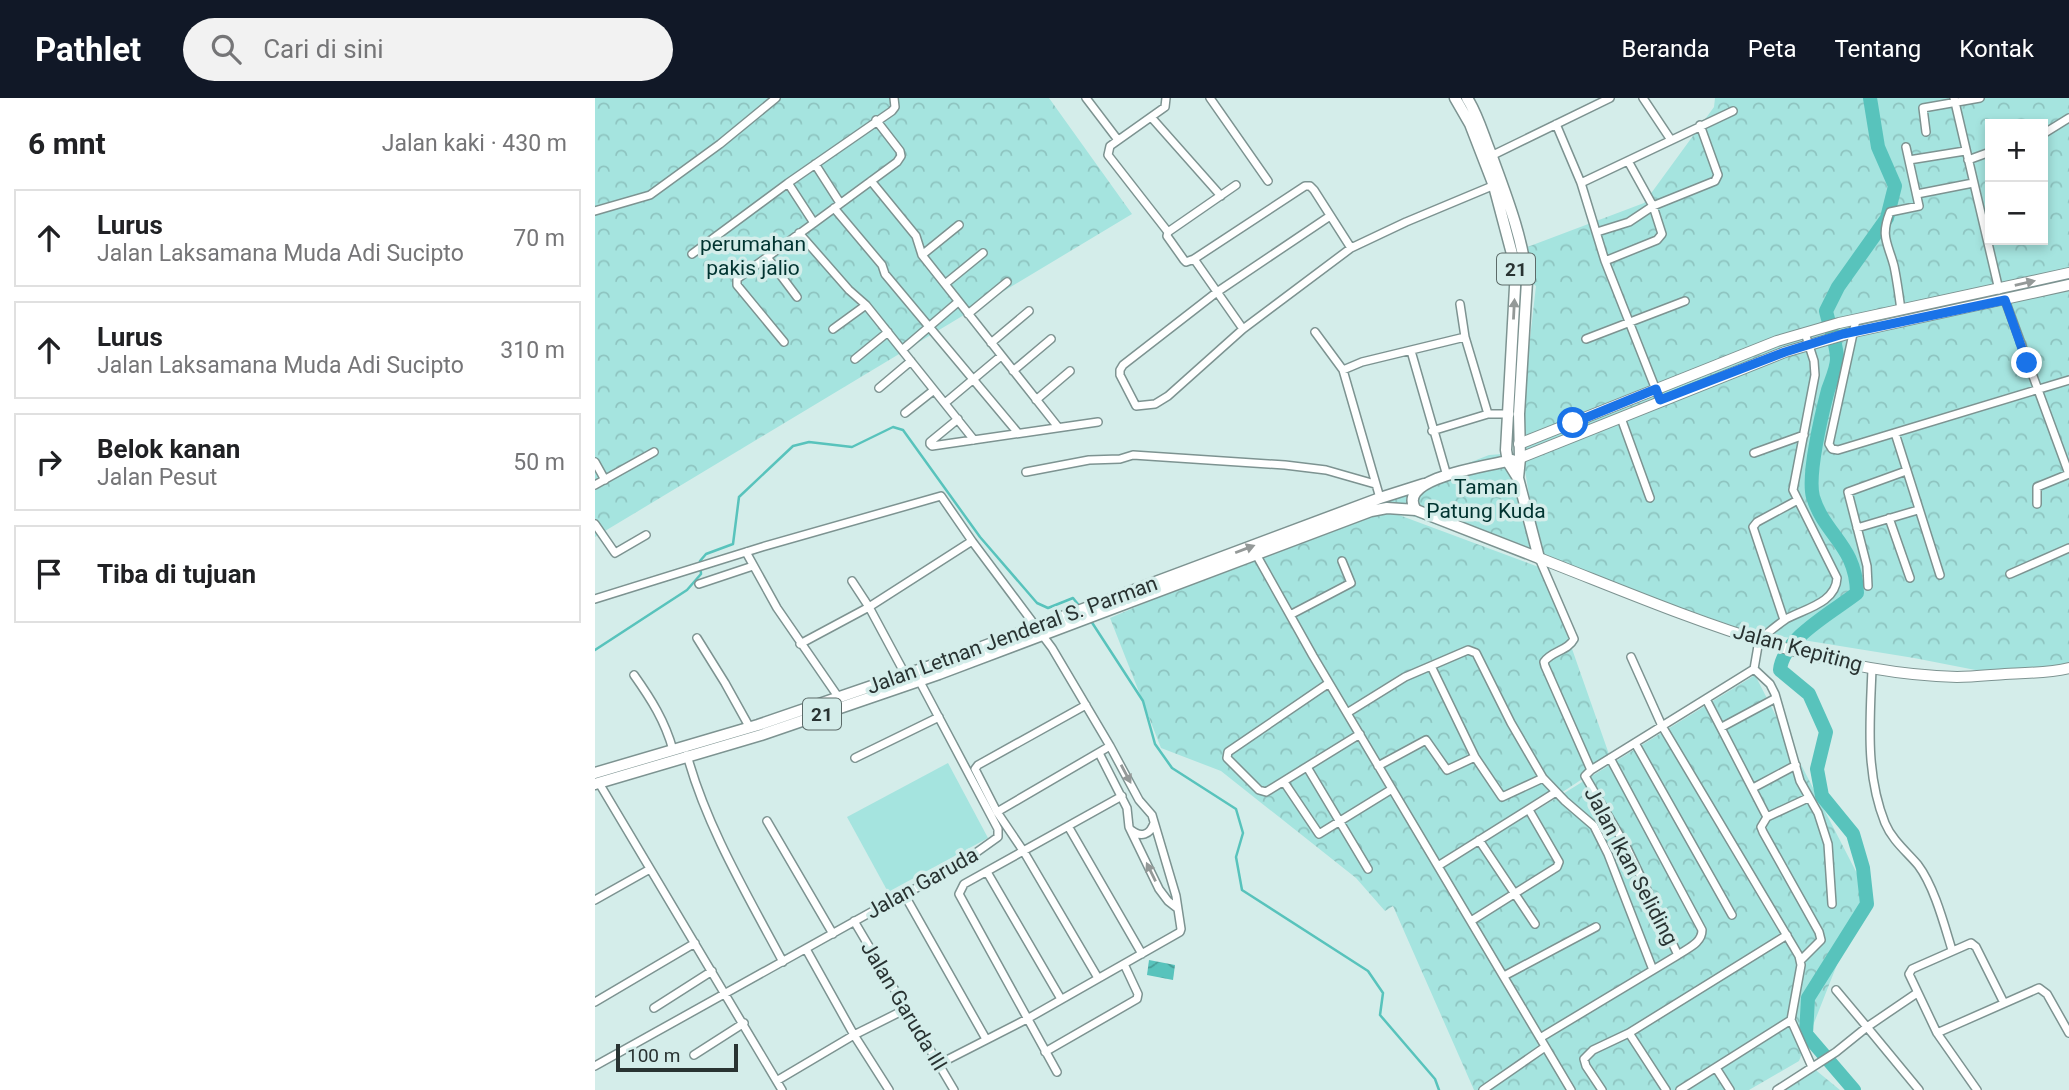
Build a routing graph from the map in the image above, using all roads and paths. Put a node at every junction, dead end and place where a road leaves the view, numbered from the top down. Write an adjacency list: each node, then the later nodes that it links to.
1 (776, 98): 41 (street)
2 (894, 98): 15 (street)
3 (1086, 98): 20 (street)
4 (1166, 98): 13 (street)
5 (1210, 98): 31 (street)
6 (1455, 98): 35 (highway, 21)
7 (1467, 98): 25 (highway, 21)
8 (1609, 98): 16 (street)
9 (1643, 98): 21 (street)
10 (1980, 98): 11 (street)
11 (1955, 101): 19 (street); 23 (street)
12 (1733, 111): 17 (street)
13 (1151, 117): 20 (street); 38 (street)
14 (2069, 118): 18 (street)
15 (876, 120): 29 (street); 30 (street)
16 (1556, 124): 25 (street); 33 (street)
17 (1700, 125): 21 (street); 39 (street)
18 (2048, 131)
19 (1926, 132)
20 (1118, 140): 45 (street)
21 (1671, 140): 26 (street)
22 (1906, 147): 27 (street)
23 (1965, 150): 27 (street); 28 (street)
24 (1985, 154): 28 (street)
25 (1491, 156): 35 (highway, 21)
26 (1628, 160): 33 (street); 39 (street)
27 (1909, 160): 37 (street)
28 (1968, 160): 34 (street)
29 (815, 164): 32 (street); 40 (street)
30 (871, 181): 40 (street); 51 (street)
31 (1268, 181)
32 (788, 183): 43 (street); 49 (street)
33 (1581, 183): 46 (street)
34 (1973, 183): 37 (street); 59 (street)
35 (1498, 184): 48 (street); 104 (highway, 21)
36 (1236, 185): 38 (street)
37 (1917, 194): 67 (street)
38 (1221, 196): 45 (street)
39 (1653, 205): 46 (street); 54 (street)
40 (837, 206): 43 (street); 72 (street)
41 (595, 211)
42 (1330, 216): 48 (street); 53 (street); 60 (street)
43 (814, 222): 47 (street)
44 (959, 225): 51 (street)
45 (1168, 232): 53 (street)
46 (1597, 232): 54 (street)
47 (799, 233): 52 (street); 66 (street)
48 (1351, 248): 73 (street)
49 (692, 254)
50 (983, 254): 57 (street)
51 (922, 255): 57 (street)
52 (767, 257): 61 (street); 82 (street)
53 (1194, 259): 60 (street)
54 (1605, 261): 71 (street)
55 (2069, 273): 59 (main road, one-way to 55)
56 (1007, 282): 69 (street)
57 (945, 285): 64 (street)
58 (2069, 285): 62 (main road)
59 (1999, 289): 67 (main road)
60 (1217, 292): 73 (street); 73 (street)
61 (797, 297)
62 (2005, 300): 78 (main road); 96 (street)
63 (1685, 301): 71 (street)
64 (958, 302): 69 (street); 72 (street)
65 (1460, 304): 79 (street)
66 (866, 305): 74 (street); 75 (street)
67 (1901, 310): 70 (main road)
68 (1029, 311): 83 (street)
69 (968, 314): 83 (street)
70 (1856, 320): 77 (main road); 78 (street)
71 (1629, 321): 81 (street); 97 (street)
72 (929, 327): 85 (street); 93 (street)
73 (1243, 328)
74 (833, 329)
75 (888, 332): 85 (street); 88 (street)
76 (1315, 332): 90 (street)
77 (1807, 332): 84 (street); 97 (main road)
78 (1848, 333): 84 (main road); 111 (street)
79 (1465, 337): 86 (street); 103 (street)
80 (1051, 339): 91 (street)
81 (1585, 339)
82 (784, 342)
83 (991, 342): 87 (street)
84 (1814, 344): 100 (main road); 112 (street)
85 (902, 350): 89 (street)
86 (1411, 351): 90 (street); 109 (street)
87 (1001, 356): 91 (street); 93 (street)
88 (855, 359)
89 (911, 361): 95 (street); 98 (street)
90 (1343, 370): 126 (street)
91 (1013, 371): 99 (street)
92 (1070, 371): 99 (street)
93 (973, 379): 101 (street); 110 (street)
94 (2069, 380): 96 (street)
95 (879, 388)
96 (2037, 388): 111 (street); 122 (street)
97 (1656, 389): 100 (street); 114 (main road)
98 (934, 390): 101 (street); 102 (street)
99 (1036, 400): 108 (street)
100 (1660, 400): 105 (main road)
101 (945, 403): 106 (street)
102 (905, 413)
103 (1488, 414): 104 (street); 109 (street)
104 (1514, 414): 114 (highway, 21); 117 (highway, 21)
105 (1621, 418): 118 (main road); 130 (street)
106 (958, 419): 113 (street); 113 (street)
107 (1098, 422): 108 (street)
108 (1058, 427): 110 (street)
109 (1433, 430): 123 (street)
110 (1018, 433): 113 (street)
111 (1895, 433): 120 (street)
112 (1804, 435): 116 (street); 131 (street)
113 (974, 439)
114 (1519, 444): 117 (highway, 21); 118 (highway, 21)
115 (654, 452): 125 (street)
116 (1754, 453)
117 (1507, 456): 118 (highway, 21); 123 (highway, 21); 124 (highway, 21)
118 (1520, 458): 124 (highway, 21)
119 (595, 462): 125 (street)
120 (1906, 471): 134 (street); 137 (street)
121 (1026, 472): 126 (street)
122 (2069, 474): 132 (street)
123 (1447, 476): 127 (highway, 21)
124 (1518, 478): 143 (highway, 21)
125 (605, 480): 128 (street)
126 (1375, 484): 129 (street)
127 (1424, 484): 129 (highway, Jalan Letnan Jenderal S. Parman / 21); 133 (highway)
128 (595, 485)
129 (1380, 498): 153 (highway, Jalan Letnan Jenderal S. Parman / 21, one-way to 129)
130 (1650, 498)
131 (1797, 502): 156 (street); 156 (street)
132 (2037, 503)
133 (1416, 510): 142 (highway, Jalan Letnan Jenderal S. Parman / 21); 143 (highway, 21)
134 (1918, 510): 135 (street); 147 (street)
135 (1889, 518): 137 (street); 148 (street)
136 (595, 524): 138 (street)
137 (1857, 528): 151 (street)
138 (646, 535)
139 (972, 541): 141 (street); 154 (street); 157 (street)
140 (2069, 548): 146 (street)
141 (746, 552): 145 (street); 152 (street)
142 (1257, 556): 153 (highway, Jalan Letnan Jenderal S. Parman / 21); 155 (street)
143 (1539, 558): 159 (main road, Jalan Kepiting); 191 (street, Jalan Ikan Seliding)
144 (1342, 561): 155 (street)
145 (753, 566): 150 (street); 160 (street)
146 (2010, 574)
147 (1940, 575)
148 (1910, 578)
149 (852, 581): 154 (street)
150 (699, 584)
151 (1868, 586)
152 (595, 599)
153 (1113, 603): 157 (highway, Jalan Letnan Jenderal S. Parman / 21)
154 (869, 607): 160 (street); 166 (street)
155 (1290, 615): 169 (street)
156 (1784, 620): 159 (street)
157 (1041, 631): 166 (highway, Jalan Letnan Jenderal S. Parman / 21); 168 (highway, Jalan Letnan Jenderal S. Parman / 21); 173 (street)
158 (697, 638): 177 (street)
159 (1759, 640): 164 (street); 165 (main road, Jalan Kepiting)
160 (800, 644): 170 (street)
161 (1631, 657): 176 (street)
162 (1430, 666): 174 (street); 185 (street); 192 (street)
163 (2069, 668): 165 (main road, Jalan Kepiting)
164 (1753, 669): 171 (street); 172 (street)
165 (1872, 669): 228 (street)
166 (905, 674): 170 (highway, Jalan Letnan Jenderal S. Parman / 21)
167 (634, 675): 182 (street)
168 (919, 680): 175 (street, Jalan Garuda); 184 (highway, Jalan Letnan Jenderal S. Parman / 21)
169 (1329, 683): 174 (street); 194 (street)
170 (839, 698): 177 (highway, Jalan Letnan Jenderal S. Parman / 21)
171 (1776, 698): 178 (street); 188 (street)
172 (1706, 699): 176 (street); 178 (street)
173 (1086, 705): 181 (street); 201 (street)
174 (1347, 713): 179 (street)
175 (939, 717): 186 (street); 214 (street, Jalan Garuda)
176 (1662, 726): 180 (street); 225 (street)
177 (750, 727): 182 (highway, Jalan Letnan Jenderal S. Parman / 21)
178 (1722, 727): 195 (street)
179 (1360, 734): 189 (street); 190 (street)
180 (1635, 743): 187 (street); 219 (street)
181 (1110, 746): 183 (street); 205 (street, one-way to 205)
182 (673, 750): 193 (highway, Jalan Letnan Jenderal S. Parman / 21)
183 (1099, 753): 198 (street); 201 (street)
184 (687, 755): 193 (highway, Jalan Letnan Jenderal S. Parman / 21); 232 (street)
185 (1475, 757): 189 (street); 192 (street)
186 (855, 758)
187 (1610, 758): 191 (street); 230 (street)
188 (1796, 765): 195 (street); 199 (street)
189 (1378, 766): 196 (street)
190 (1307, 767): 194 (street); 204 (street)
191 (1588, 773): 230 (street, Jalan Ikan Seliding)
192 (1543, 778): 197 (street)
193 (596, 780): 211 (street)
194 (1284, 782): 204 (street)
195 (1753, 788): 202 (street)
196 (1392, 789): 204 (street); 210 (street)
197 (1556, 792): 200 (street); 234 (street)
198 (1122, 796): 206 (street); 207 (street)
199 (1808, 798): 202 (street); 217 (street)
200 (1528, 810): 208 (street); 215 (street)
201 (997, 812): 209 (street)
202 (1767, 817): 231 (street)
203 (767, 821): 224 (street)
204 (1340, 822): 212 (street)
205 (1154, 823): 207 (street); 218 (street)
206 (1068, 826): 209 (street); 229 (street)
207 (1131, 830): 218 (street, one-way to 207)
208 (1479, 840): 210 (street); 215 (street)
209 (1024, 852): 213 (street); 237 (street)
210 (1438, 866): 220 (street)
211 (650, 869): 216 (street); 226 (street)
212 (1368, 869)
213 (988, 872): 241 (street); 246 (street)
214 (904, 894): 221 (street, Jalan Garuda); 255 (street)
215 (1515, 894): 220 (street); 222 (street)
216 (595, 900)
217 (1832, 904)
218 (1177, 908): 229 (street)
219 (1732, 915)
220 (1471, 921): 236 (street)
221 (854, 922): 224 (street, Jalan Garuda); 245 (street, Jalan Garuda III)
222 (1535, 924)
223 (1596, 927): 236 (street)
224 (833, 933): 227 (street, Jalan Garuda)
225 (1787, 934): 231 (street); 250 (street)
226 (695, 943): 235 (street); 242 (street)
227 (806, 949): 232 (street, Jalan Garuda); 253 (street)
228 (1952, 950): 240 (street); 243 (street)
229 (1142, 954): 233 (street)
230 (1678, 955): 234 (street)
231 (1801, 960): 247 (street)
232 (783, 962): 239 (street, Jalan Garuda)
233 (1124, 964): 237 (street); 257 (street)
234 (1653, 970): 254 (street)
235 (712, 971): 239 (street); 244 (street)
236 (1504, 976): 254 (street)
237 (1098, 978): 241 (street)
238 (1836, 990): 249 (street)
239 (725, 993): 248 (street); 260 (street, Jalan Garuda)
240 (1917, 993): 249 (street); 251 (street)
241 (1061, 999): 246 (street)
242 (595, 1002)
243 (2004, 1003): 251 (street); 252 (street)
244 (654, 1008)
245 (906, 1009): 253 (street); 259 (street, Jalan Garuda III)
246 (1027, 1019): 255 (street); 257 (street)
247 (1791, 1020): 261 (street); 262 (street)
248 (744, 1023): 258 (street); 264 (street)
249 (1867, 1027): 261 (street); 278 (street)
250 (1629, 1033): 272 (street); 273 (street)
251 (1937, 1033): 279 (street)
252 (2069, 1033)
253 (854, 1035): 264 (street); 268 (street)
254 (1540, 1038): 256 (street)
255 (986, 1039): 259 (street)
256 (1545, 1047): 266 (street); 270 (street)
257 (1045, 1052): 263 (street)
258 (694, 1055)
259 (939, 1064): 269 (street, Jalan Garuda III)
260 (595, 1066)
261 (1812, 1067): 265 (street)
262 (1716, 1068): 274 (street); 275 (street)
263 (1057, 1072)
264 (778, 1080): 267 (street)
265 (1791, 1081): 276 (street); 277 (street)
266 (1569, 1086): 271 (street)
267 (782, 1090)
268 (889, 1090)
269 (954, 1090)
270 (1483, 1090)
271 (1560, 1090)
272 (1602, 1090)
273 (1666, 1090)
274 (1679, 1090)
275 (1730, 1090)
276 (1777, 1090)
277 (1797, 1090)
278 (1919, 1090)
279 (1977, 1090)

